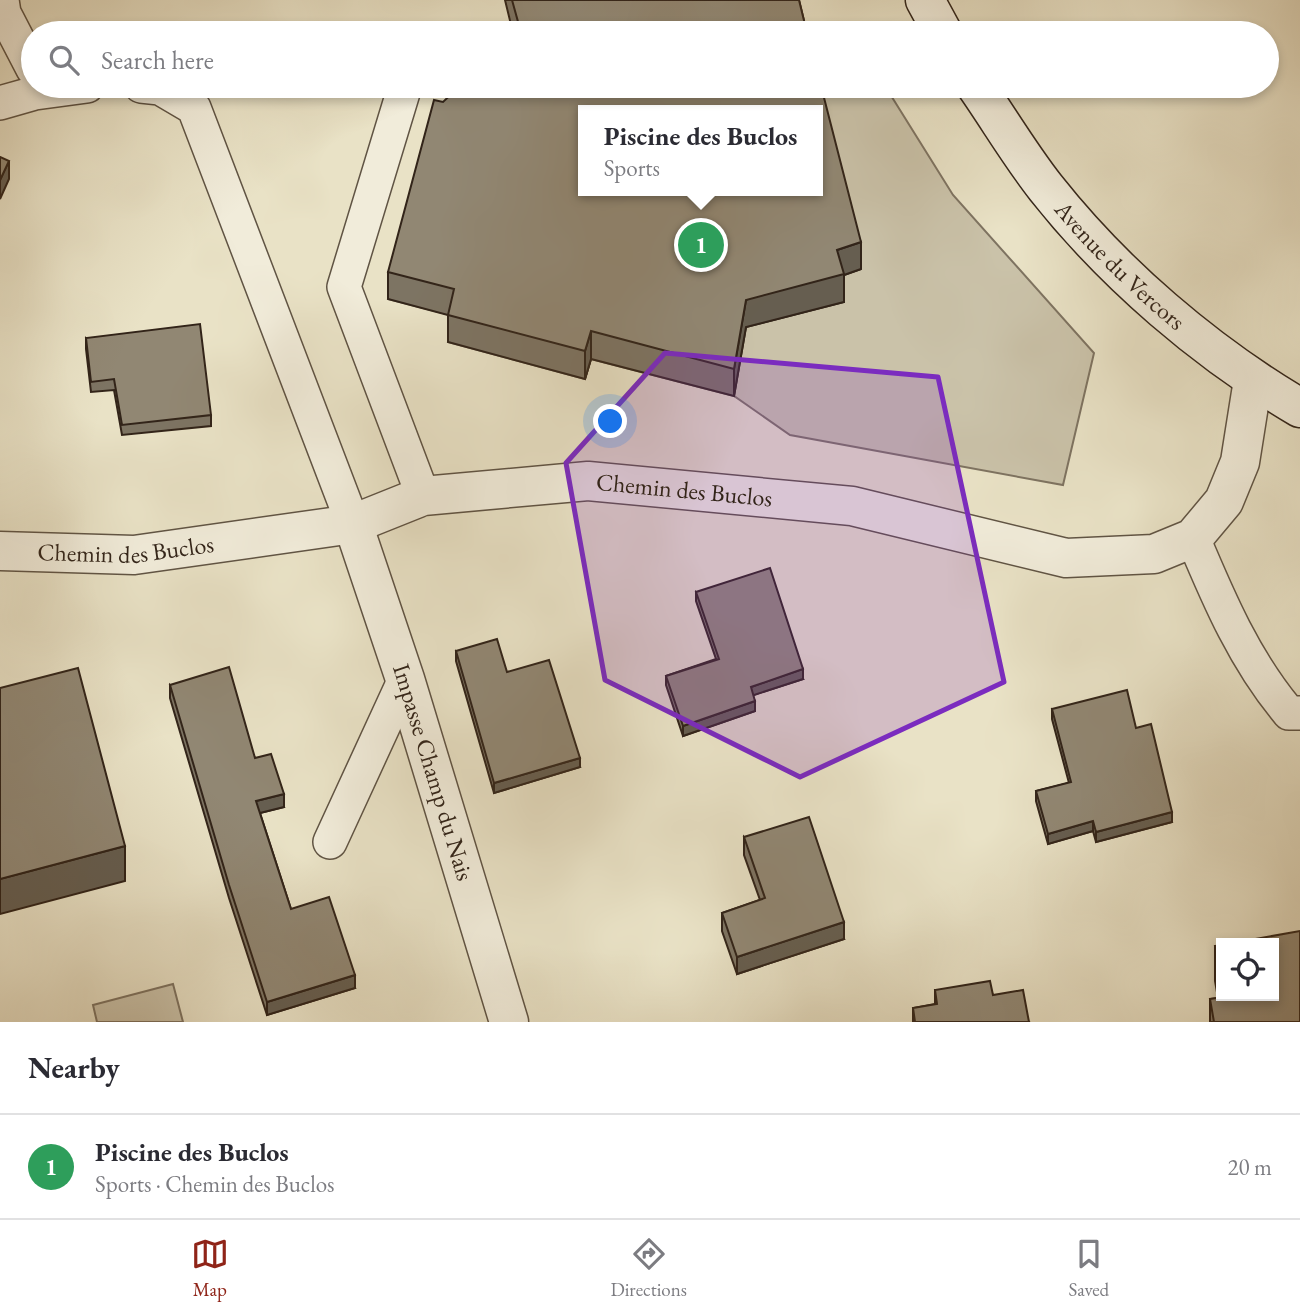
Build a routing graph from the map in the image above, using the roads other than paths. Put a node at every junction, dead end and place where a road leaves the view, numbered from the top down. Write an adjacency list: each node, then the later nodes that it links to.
1 (2, 0): 4 (lane)
2 (925, 0): 3 (street)
3 (936, 21)
4 (21, 46)
5 (21, 97): 9 (lane)
6 (177, 98): 13 (lane)
7 (401, 98): 12 (lane)
8 (984, 98): 10 (street, Avenue du Vercors)
9 (0, 103)
10 (1253, 380): 11 (street, Avenue du Vercors); 14 (street, Chemin des Buclos)
11 (1300, 408)
12 (423, 496): 13 (street, Chemin des Buclos); 14 (street, Chemin des Buclos)
13 (354, 524): 15 (street, Chemin des Buclos); 16 (street, Impasse Champ du Nais)
14 (1193, 538): 17 (lane)
15 (0, 551)
16 (405, 679): 18 (lane); 19 (street, Impasse Champ du Nais)
17 (1300, 713)
18 (330, 842)
19 (509, 1022)

